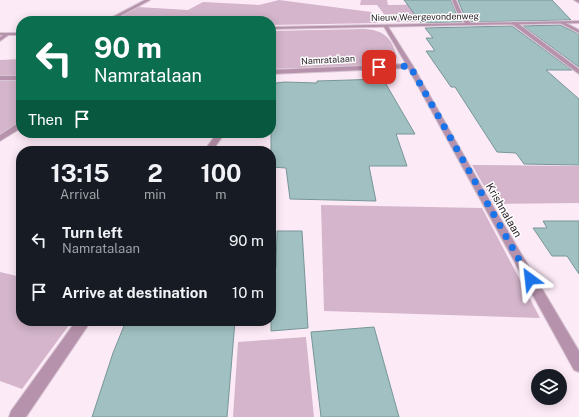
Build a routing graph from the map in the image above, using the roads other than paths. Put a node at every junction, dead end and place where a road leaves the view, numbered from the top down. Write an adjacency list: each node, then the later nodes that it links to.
1 (148, 0): 5 (street)
2 (454, 0): 9 (street)
3 (576, 0): 4 (street)
4 (579, 2)
5 (117, 16)
6 (562, 22): 7 (street, Nieuw Weergevondenweg); 8 (street, Nieuw Weergevondenweg); 12 (street)
7 (579, 22)
8 (514, 23): 9 (street, Nieuw Weergevondenweg); 19 (street)
9 (470, 24): 10 (street, Nieuw Weergevondenweg)
10 (385, 26): 11 (street, Nieuw Weergevondenweg); 17 (street)
11 (276, 28)
12 (579, 32)
13 (0, 34): 14 (street)
14 (8, 34): 15 (street); 16 (street)
15 (16, 34)
16 (0, 39)
17 (410, 66): 18 (street, Namratalaan); 25 (street, Krishnalaan)
18 (276, 72)
19 (579, 72)
20 (0, 78): 21 (street)
21 (16, 78)
22 (16, 129): 23 (street)
23 (0, 140)
24 (81, 326): 26 (street)
25 (579, 365)
26 (17, 417)

